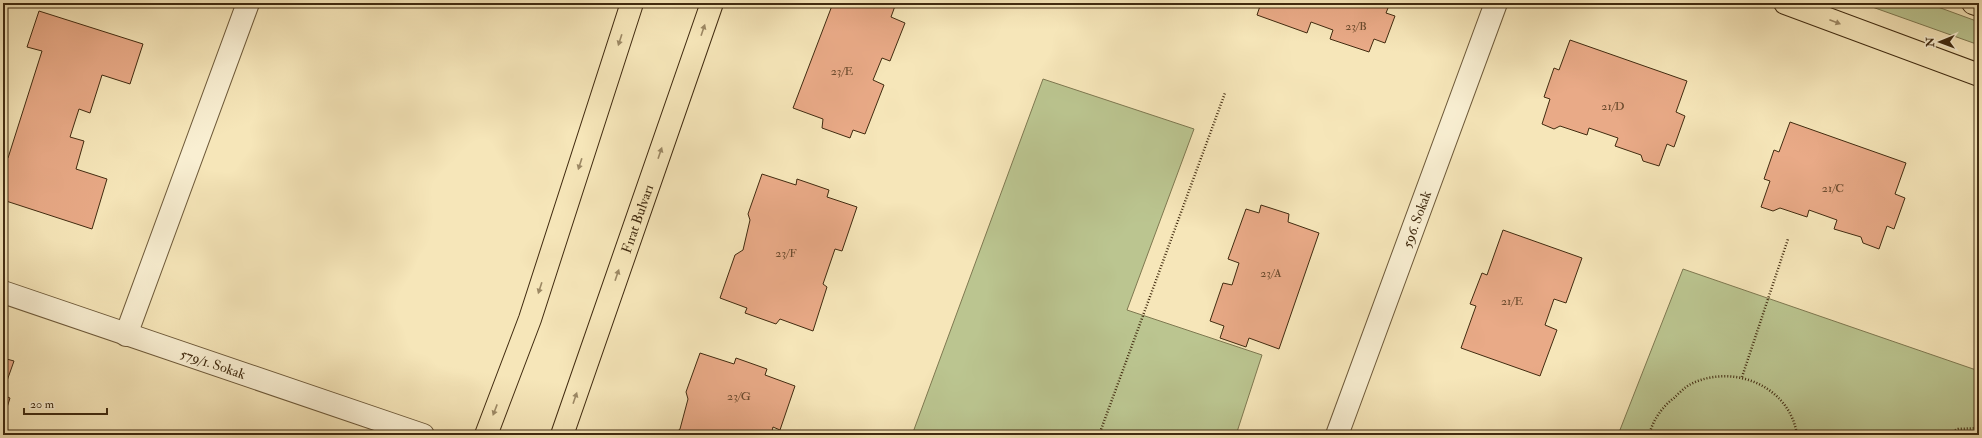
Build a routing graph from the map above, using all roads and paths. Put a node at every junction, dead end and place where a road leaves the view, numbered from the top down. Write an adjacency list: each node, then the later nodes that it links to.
1 (248, 3): 12 (street)
2 (632, 3): 16 (main road, one-way to 16)
3 (712, 3): 17 (main road, Fırat Bulvarı, one-way to 3)
4 (1496, 3): 19 (street, 596. Sokak)
5 (1785, 3): 8 (main road, one-way to 8)
6 (1973, 3): 7 (main road)
7 (1979, 5)
8 (1979, 75)
9 (1225, 93): 18 (path)
10 (1788, 239): 13 (path)
11 (3, 292): 12 (street, 579/1. Sokak)
12 (126, 334): 15 (street, 579/1. Sokak)
13 (1742, 377): 20 (path); 21 (path)
14 (1979, 428): 22 (path)
15 (423, 435)
16 (486, 435)
17 (562, 435)
18 (1099, 435)
19 (1337, 435)
20 (1649, 435)
21 (1797, 435)
22 (1944, 435)

